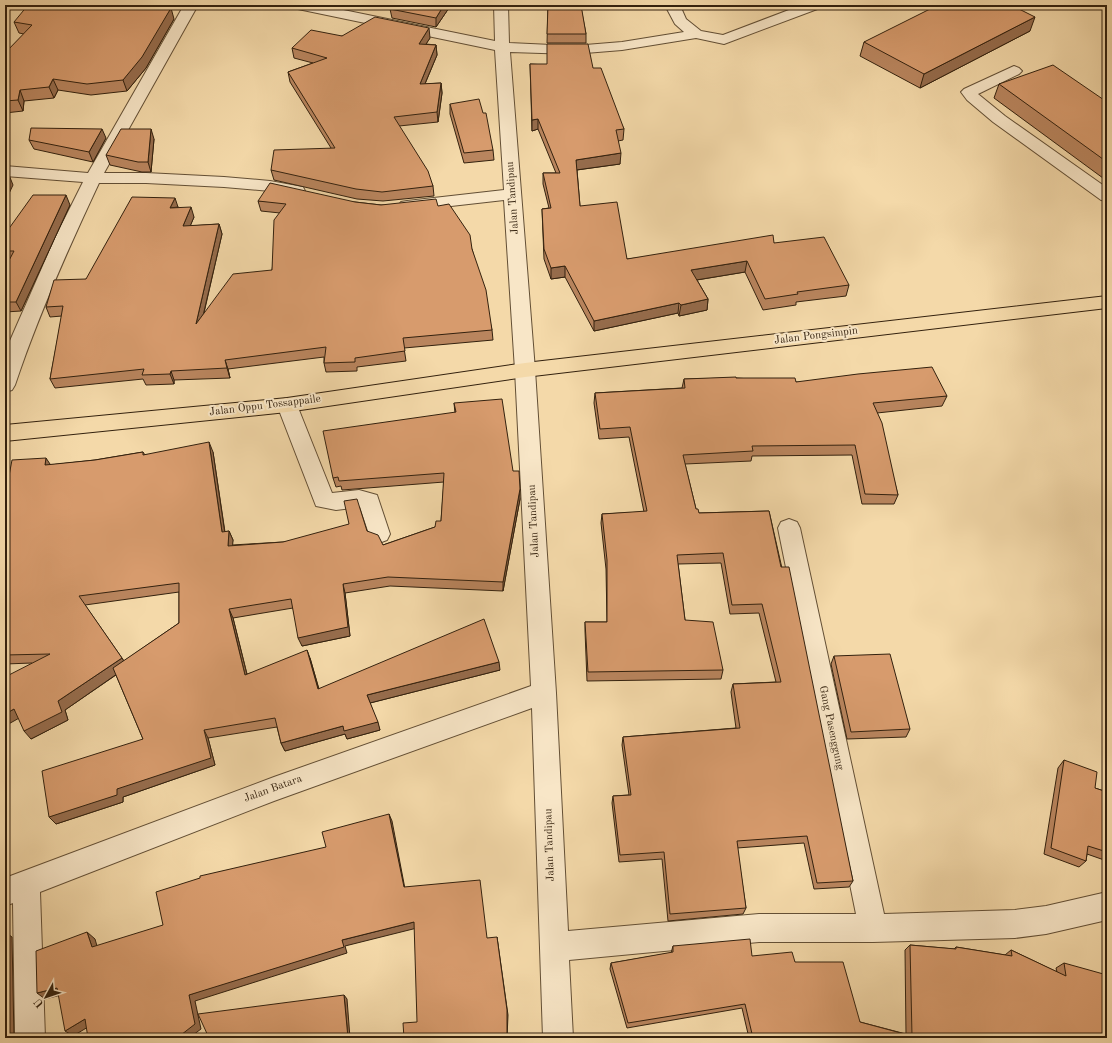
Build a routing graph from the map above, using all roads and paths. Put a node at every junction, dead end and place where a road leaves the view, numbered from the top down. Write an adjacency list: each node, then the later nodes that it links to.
1 (191, 5): 10 (street)
2 (298, 5): 7 (street)
3 (501, 5): 7 (street, Jalan Tandipau)
4 (681, 5): 6 (street)
5 (814, 5): 6 (street)
6 (696, 34): 7 (street)
7 (502, 48): 12 (street, Jalan Tandipau)
8 (1014, 71): 13 (street)
9 (5, 171): 10 (street)
10 (93, 178): 11 (street); 17 (street)
11 (313, 194)
12 (513, 194): 14 (street); 16 (street, Jalan Tandipau)
13 (1107, 196)
14 (391, 207)
15 (1107, 302): 16 (main road, Jalan Pongsimpin)
16 (525, 370): 18 (main road, Jalan Oppu Tossappaile); 22 (street, Jalan Tandipau)
17 (5, 385)
18 (287, 405): 19 (main road, Jalan Oppu Tossappaile); 21 (street)
19 (5, 433)
20 (789, 528): 25 (street, Gang Pasenggung)
21 (379, 534)
22 (544, 693): 23 (street, Jalan Batara); 26 (street, Jalan Tandipau)
23 (16, 888): 27 (street)
24 (1107, 906): 25 (street)
25 (873, 928): 26 (street)
26 (554, 947): 28 (street, Jalan Tandipau)
27 (30, 1038)
28 (558, 1038)

